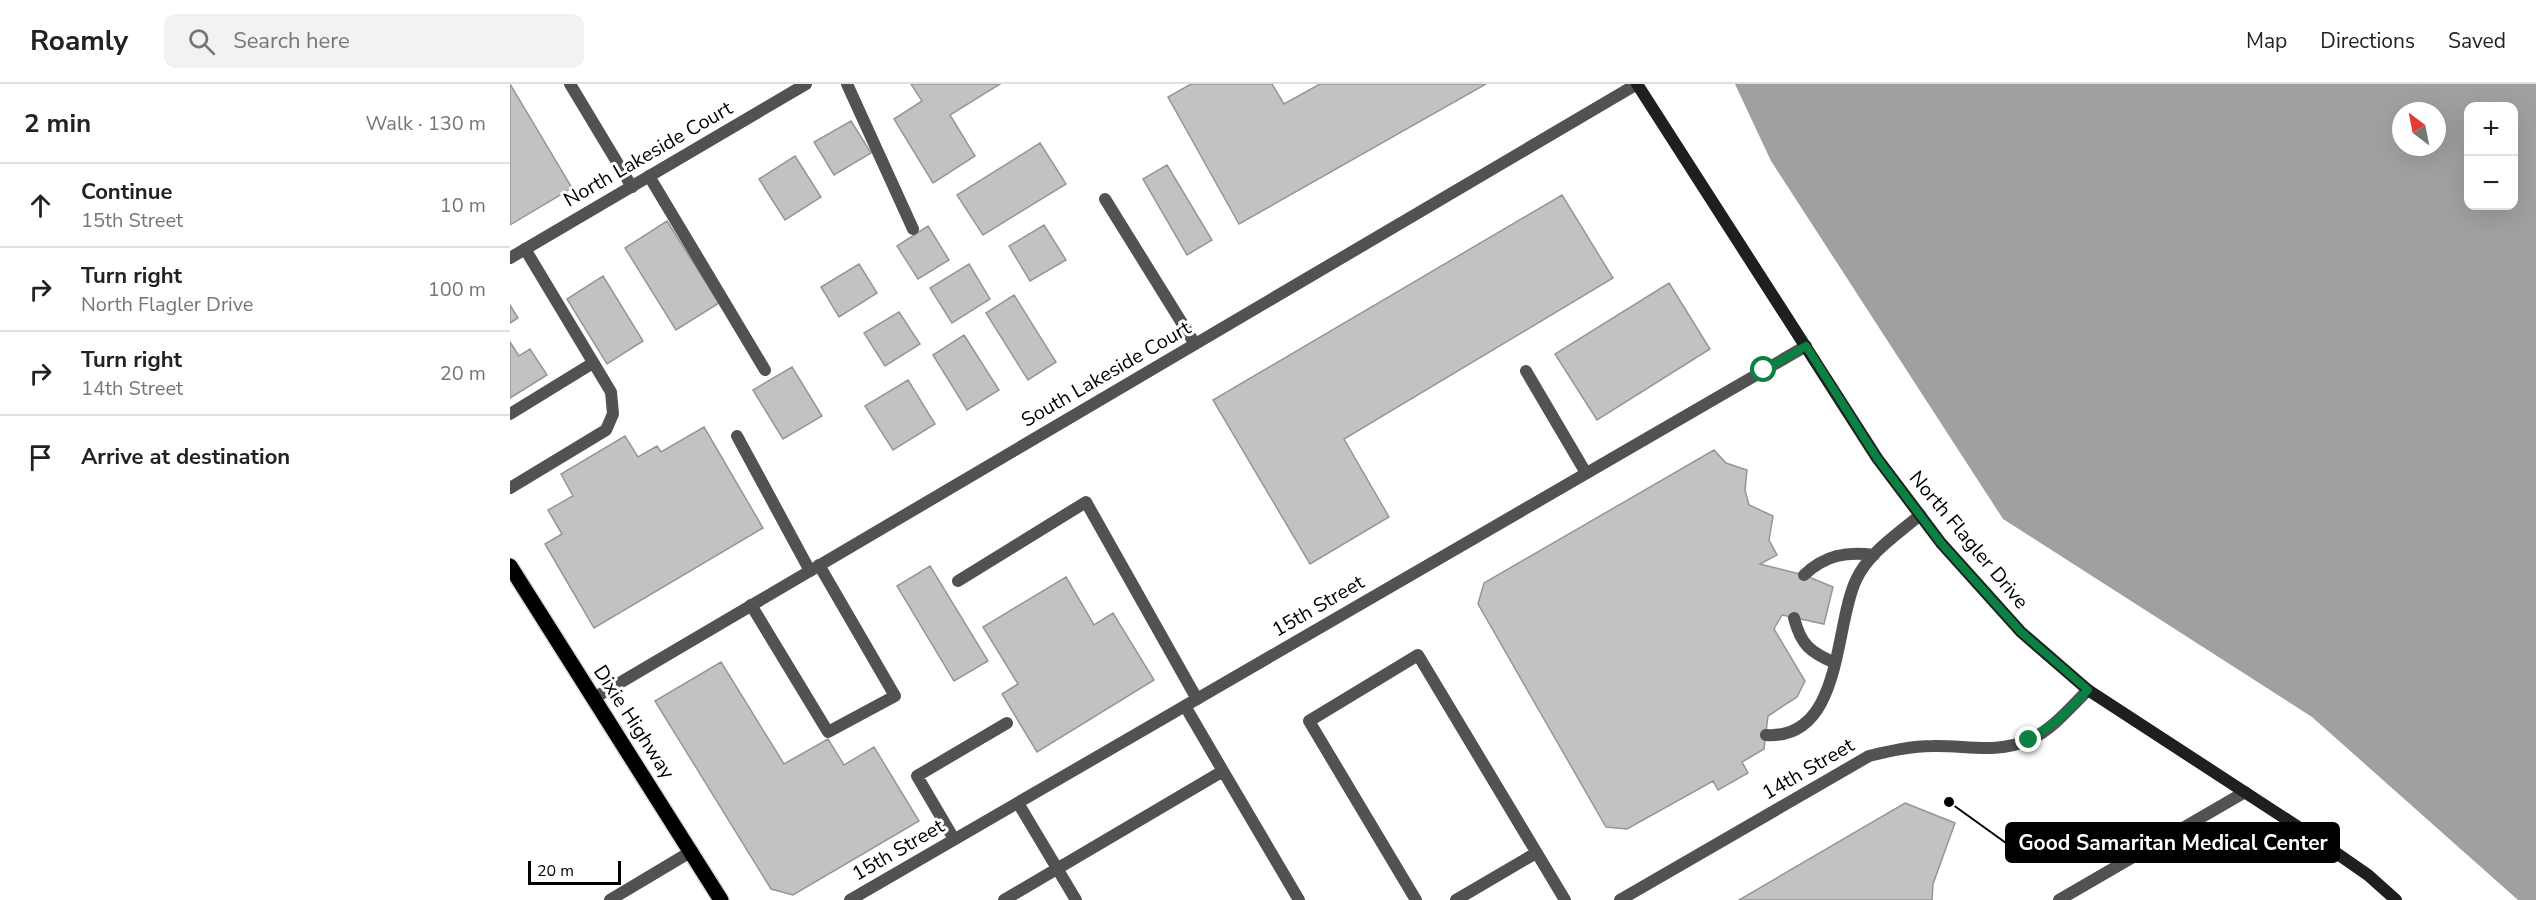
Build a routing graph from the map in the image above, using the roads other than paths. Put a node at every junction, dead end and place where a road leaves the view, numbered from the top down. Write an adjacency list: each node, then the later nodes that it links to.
1 (570, 84): 6 (street)
2 (806, 84): 5 (street, North Lakeside Court)
3 (847, 84): 8 (street)
4 (1637, 84): 11 (street, South Lakeside Court); 12 (street, North Flagler Drive)
5 (649, 177): 6 (street, North Lakeside Court); 14 (street)
6 (632, 187): 9 (street, North Lakeside Court)
7 (1105, 199): 11 (street)
8 (913, 229)
9 (525, 249): 10 (street, North Lakeside Court); 13 (street)
10 (510, 258)
11 (1196, 344): 23 (street, South Lakeside Court)
12 (1806, 346): 18 (street, 15th Street); 20 (street, North Flagler Drive)
13 (593, 363): 16 (street); 19 (street)
14 (765, 370)
15 (1526, 371): 18 (street)
16 (510, 414)
17 (737, 436): 23 (street)
18 (1586, 473): 31 (street, 15th Street)
19 (510, 488)
20 (1920, 515): 21 (street); 29 (street, North Flagler Drive)
21 (1874, 555): 24 (street); 28 (street)
22 (510, 566): 30 (main road, Dixie Highway)
23 (814, 568): 26 (street, South Lakeside Court); 26 (street)
24 (1804, 575)
25 (958, 581): 31 (street)
26 (751, 605): 30 (street, South Lakeside Court)
27 (1794, 618): 28 (street)
28 (1835, 663): 34 (street)
29 (2088, 690): 36 (street, North Flagler Drive); 52 (street, 14th Street)
30 (594, 698): 39 (main road, Dixie Highway)
31 (1197, 699): 32 (street, 15th Street)
32 (1185, 706): 35 (street); 37 (street, 15th Street)
33 (1007, 723): 38 (street)
34 (1766, 735)
35 (1223, 771): 41 (street); 48 (street)
36 (2245, 792): 53 (street); 54 (street, North Flagler Drive)
37 (1018, 803): 38 (street, 15th Street); 41 (street)
38 (954, 839): 45 (street, 15th Street)
39 (692, 851): 43 (street); 44 (main road, Dixie Highway)
40 (1536, 853): 42 (street); 49 (street); 51 (street)
41 (1057, 869): 46 (street); 47 (street)
42 (1474, 896): 50 (street)
43 (610, 900)
44 (721, 900)
45 (850, 900)
46 (1004, 900)
47 (1076, 900)
48 (1299, 900)
49 (1416, 900)
50 (1456, 900)
51 (1565, 900)
52 (1620, 900)
53 (2059, 900)
54 (2396, 900)

